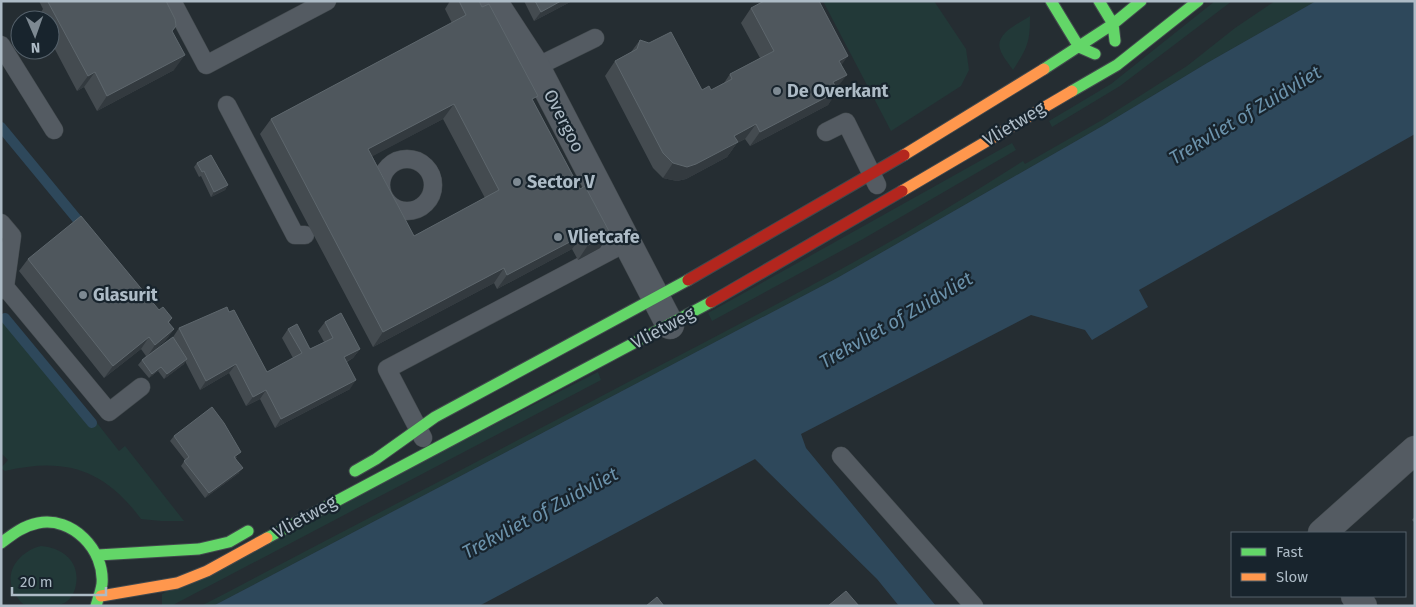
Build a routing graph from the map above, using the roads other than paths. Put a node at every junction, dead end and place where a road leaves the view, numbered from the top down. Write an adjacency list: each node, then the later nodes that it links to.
1 (172, 1): 2 (lane)
2 (327, 1)
3 (493, 1): 13 (street, Overgoo)
4 (1051, 1): 11 (street)
5 (1099, 1): 8 (street)
6 (1141, 1): 8 (street, Vlietweg)
7 (1198, 1): 12 (street, Vlietweg)
8 (1113, 24): 11 (street, Vlietweg); 12 (street)
9 (595, 38): 13 (lane)
10 (1, 46): 15 (lane)
11 (1080, 47): 12 (street); 17 (street, Vlietweg)
12 (1117, 65): 18 (street, Vlietweg)
13 (536, 67): 21 (street, Overgoo)
14 (227, 105): 20 (lane)
15 (54, 130)
16 (826, 132): 17 (lane)
17 (872, 175): 18 (lane); 23 (street, Vlietweg)
18 (884, 201): 24 (street, Vlietweg)
19 (1, 223): 22 (lane)
20 (305, 235)
21 (627, 242): 23 (street, Overgoo); 26 (lane)
22 (3, 288): 25 (lane)
23 (656, 298): 24 (street, Overgoo); 26 (street, Vlietweg)
24 (670, 325): 28 (street, Vlietweg)
25 (141, 387)
26 (418, 429): 28 (lane); 30 (street, Vlietweg)
27 (1415, 450): 32 (street)
28 (429, 451): 35 (street, Vlietweg)
29 (841, 456): 36 (lane)
30 (342, 478)
31 (261, 524): 34 (street, Vlietweg)
32 (1323, 532)
33 (4, 535): 34 (street)
34 (98, 555): 35 (street)
35 (98, 601)
36 (974, 606)

